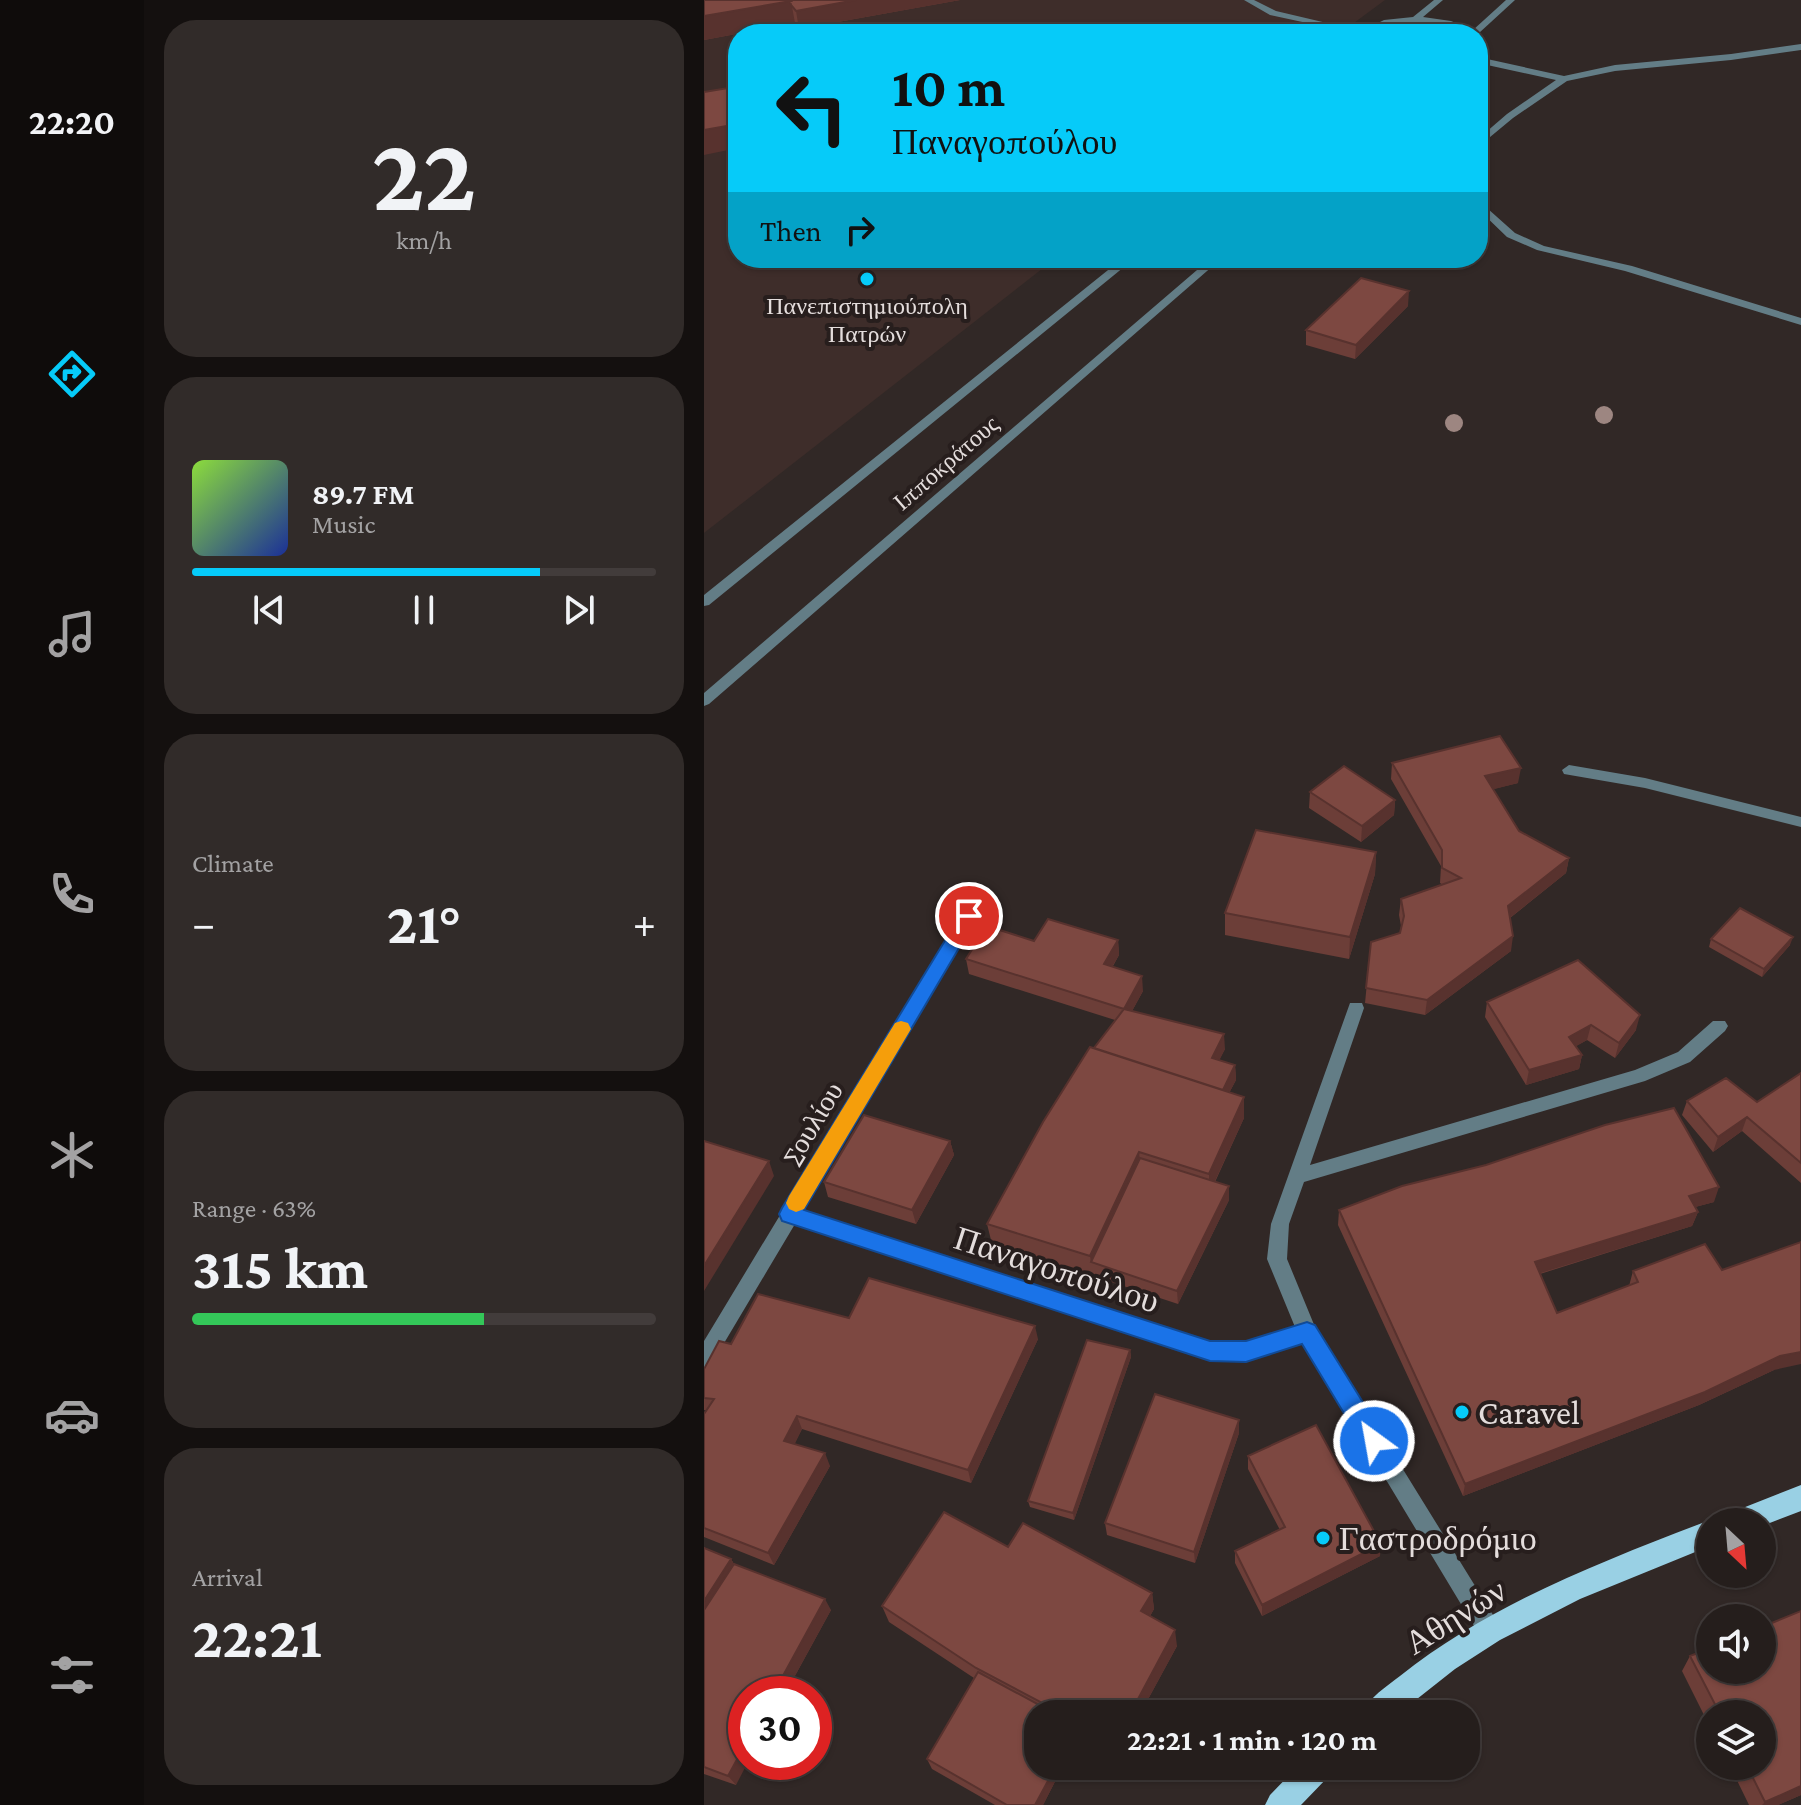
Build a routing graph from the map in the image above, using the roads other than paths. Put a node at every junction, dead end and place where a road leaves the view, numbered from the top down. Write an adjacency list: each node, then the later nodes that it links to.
1 (1248, 0): 5 (street)
2 (1439, 0): 4 (street)
3 (1511, 0): 8 (street)
4 (1415, 19): 6 (street); 7 (street)
5 (1321, 24)
6 (1382, 24)
7 (1451, 24)
8 (1487, 24)
9 (1801, 47): 11 (street)
10 (1488, 61): 11 (street)
11 (1564, 79): 12 (street)
12 (1488, 135)
13 (1488, 214): 16 (street)
14 (1118, 268): 17 (street, Ιπποκράτους)
15 (1205, 268): 18 (street, Ιπποκράτους)
16 (1801, 322)
17 (704, 602)
18 (704, 701)
19 (1569, 770): 20 (street)
20 (1801, 822)
21 (969, 916): 25 (street, Σουλίου)
22 (1356, 1008): 24 (street)
23 (1719, 1026): 24 (street)
24 (1296, 1177): 26 (street)
25 (789, 1214): 26 (street, Παναγοπούλου); 27 (street, Σουλίου)
26 (1307, 1332): 31 (street)
27 (704, 1359)
28 (1801, 1498): 29 (main road)
29 (1775, 1508)
30 (1696, 1539): 31 (main road, Αθηνών)
31 (1490, 1631): 32 (main road, Αθηνών)
32 (1393, 1700)
33 (1305, 1780): 34 (main road)
34 (1280, 1805)

